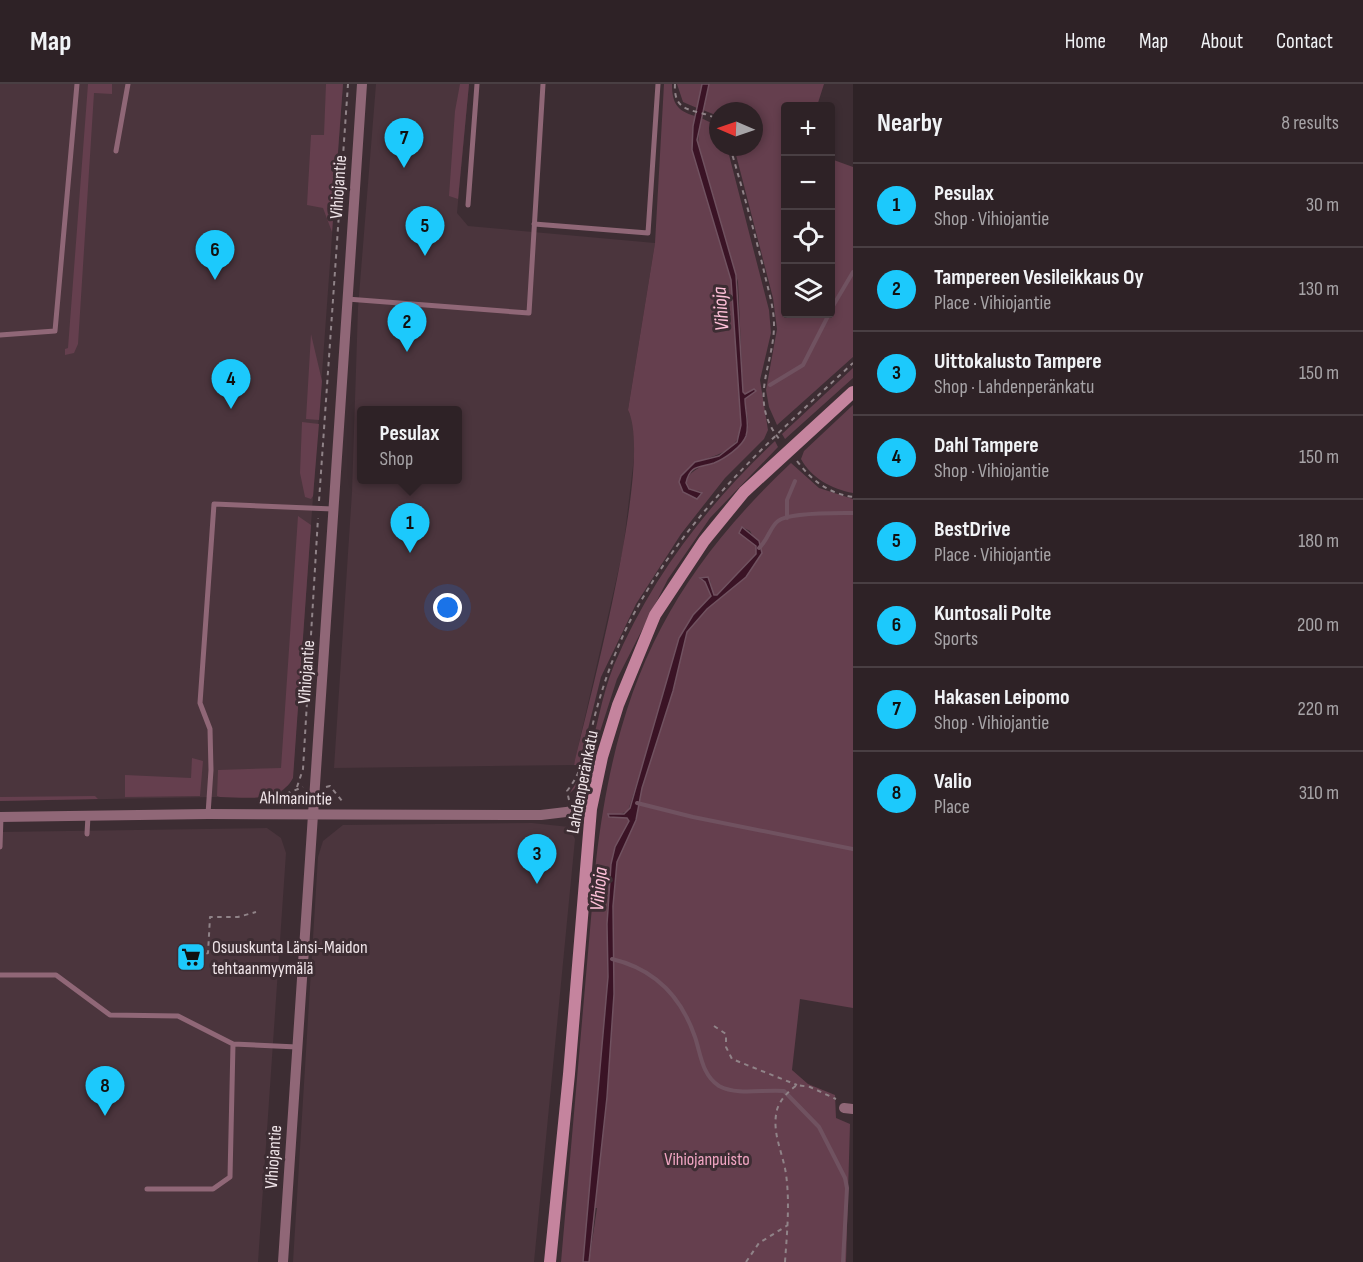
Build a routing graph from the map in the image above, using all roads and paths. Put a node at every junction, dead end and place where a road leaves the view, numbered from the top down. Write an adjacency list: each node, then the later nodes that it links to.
1 (77, 84): 15 (lane)
2 (128, 84): 10 (lane)
3 (348, 84): 19 (path)
4 (362, 84): 14 (street, Vihiojantie)
5 (477, 84): 12 (lane)
6 (543, 84): 13 (lane)
7 (658, 84): 13 (lane)
8 (675, 84): 9 (path)
9 (709, 116)
10 (116, 151)
11 (733, 156): 17 (path)
12 (468, 206)
13 (534, 224): 14 (lane)
14 (347, 299): 20 (street, Vihiojantie)
15 (0, 335)
16 (853, 392): 17 (main road, Lahdenperänkatu)
17 (789, 451): 18 (path); 22 (main road, Lahdenperänkatu)
18 (853, 497)
19 (319, 508): 20 (lane); 21 (path); 23 (lane)
20 (333, 509): 25 (street, Vihiojantie)
21 (297, 787)
22 (591, 809): 25 (street, Ahlmanintie); 40 (main road, Lahdenperänkatu)
23 (208, 814): 24 (street, Ahlmanintie); 25 (street, Ahlmanintie)
24 (88, 816): 26 (street, Ahlmanintie); 27 (lane)
25 (313, 816): 34 (street, Vihiojantie)
26 (1, 817): 28 (lane)
27 (87, 834)
28 (0, 847)
29 (256, 912): 30 (path)
30 (198, 957)
31 (0, 975): 33 (lane)
32 (714, 1026): 35 (path)
33 (233, 1044): 34 (lane); 37 (lane)
34 (297, 1047): 39 (street, Vihiojantie)
35 (796, 1086): 36 (path); 38 (path)
36 (848, 1108)
37 (147, 1189)
38 (788, 1225): 41 (path); 42 (path)
39 (283, 1262)
40 (550, 1262)
41 (746, 1262)
42 (785, 1262)

